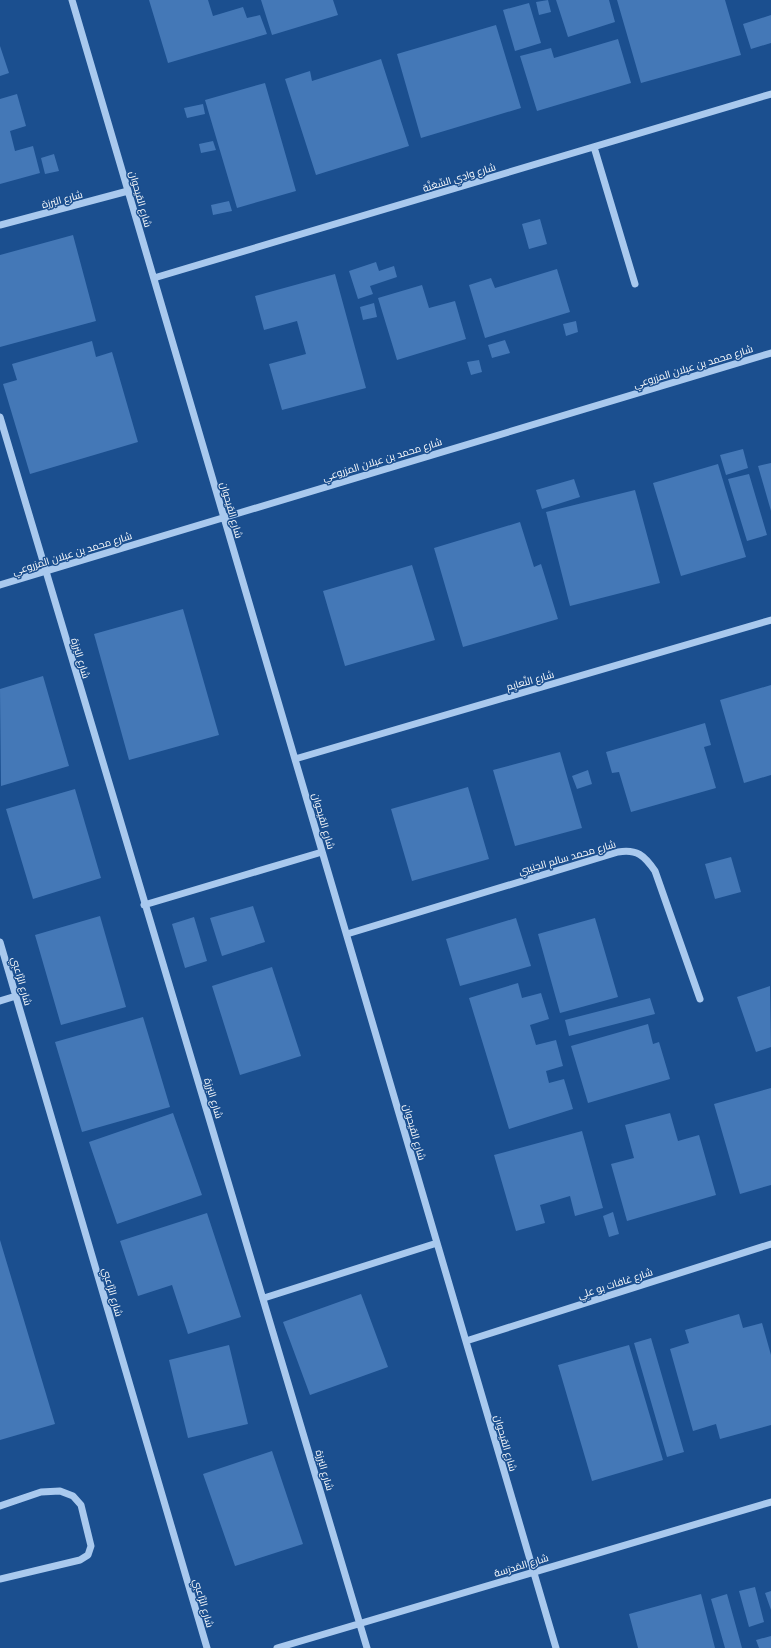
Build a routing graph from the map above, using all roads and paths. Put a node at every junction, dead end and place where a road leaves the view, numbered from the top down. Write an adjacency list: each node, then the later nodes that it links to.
1 (72, 0): 4 (street, شارع القيحوان)
2 (771, 94): 3 (street, شارع وادِي السِّعَنَّة)
3 (594, 147): 6 (street, شارع وادِي السِّعَنَّة); 7 (street)
4 (128, 191): 5 (street, شارع البَرزة); 6 (street, شارع القيحوان)
5 (0, 225)
6 (154, 278): 10 (street, شارع القيحوان)
7 (635, 284)
8 (771, 353): 10 (street, شارع محمد بن عبلان المزروعي)
9 (0, 417): 11 (street, شارع البَرزة)
10 (224, 517): 11 (street, شارع محمد بن عبلان المزروعي); 14 (street, شارع القيحوان)
11 (45, 572): 12 (street, شارع محمد بن عبلان المزروعي); 16 (street, شارع البَرزة)
12 (0, 585)
13 (771, 620): 14 (street, شارع النَّعايِم)
14 (295, 759): 15 (street, شارع القيحوان)
15 (322, 852): 16 (street); 17 (street, شارع القيحوان)
16 (144, 905): 24 (street, شارع البَرزة)
17 (347, 934): 20 (street, شارع محمد سالم الجنيبي); 22 (street, شارع القيحوان)
18 (0, 942): 19 (street, شارع الرَّاعبِي)
19 (16, 996): 21 (street); 31 (street, شارع الرَّاعبِي)
20 (700, 999)
21 (0, 1001)
22 (437, 1243): 24 (street); 25 (street, شارع القيحوان)
23 (771, 1244): 25 (street, شارع غافات بو علِي)
24 (264, 1298): 30 (street, شارع البَرزة)
25 (466, 1341): 28 (street, شارع القيحوان)
26 (771, 1502): 28 (street, شارع المَدرَسة)
27 (0, 1506): 29 (street)
28 (534, 1572): 30 (street, شارع المَدرَسة); 34 (street, شارع القيحوان)
29 (0, 1579)
30 (360, 1624): 32 (street, شارع المَدرَسة); 33 (street, شارع البَرزة)
31 (207, 1648)
32 (277, 1648)
33 (367, 1648)
34 (556, 1648)

